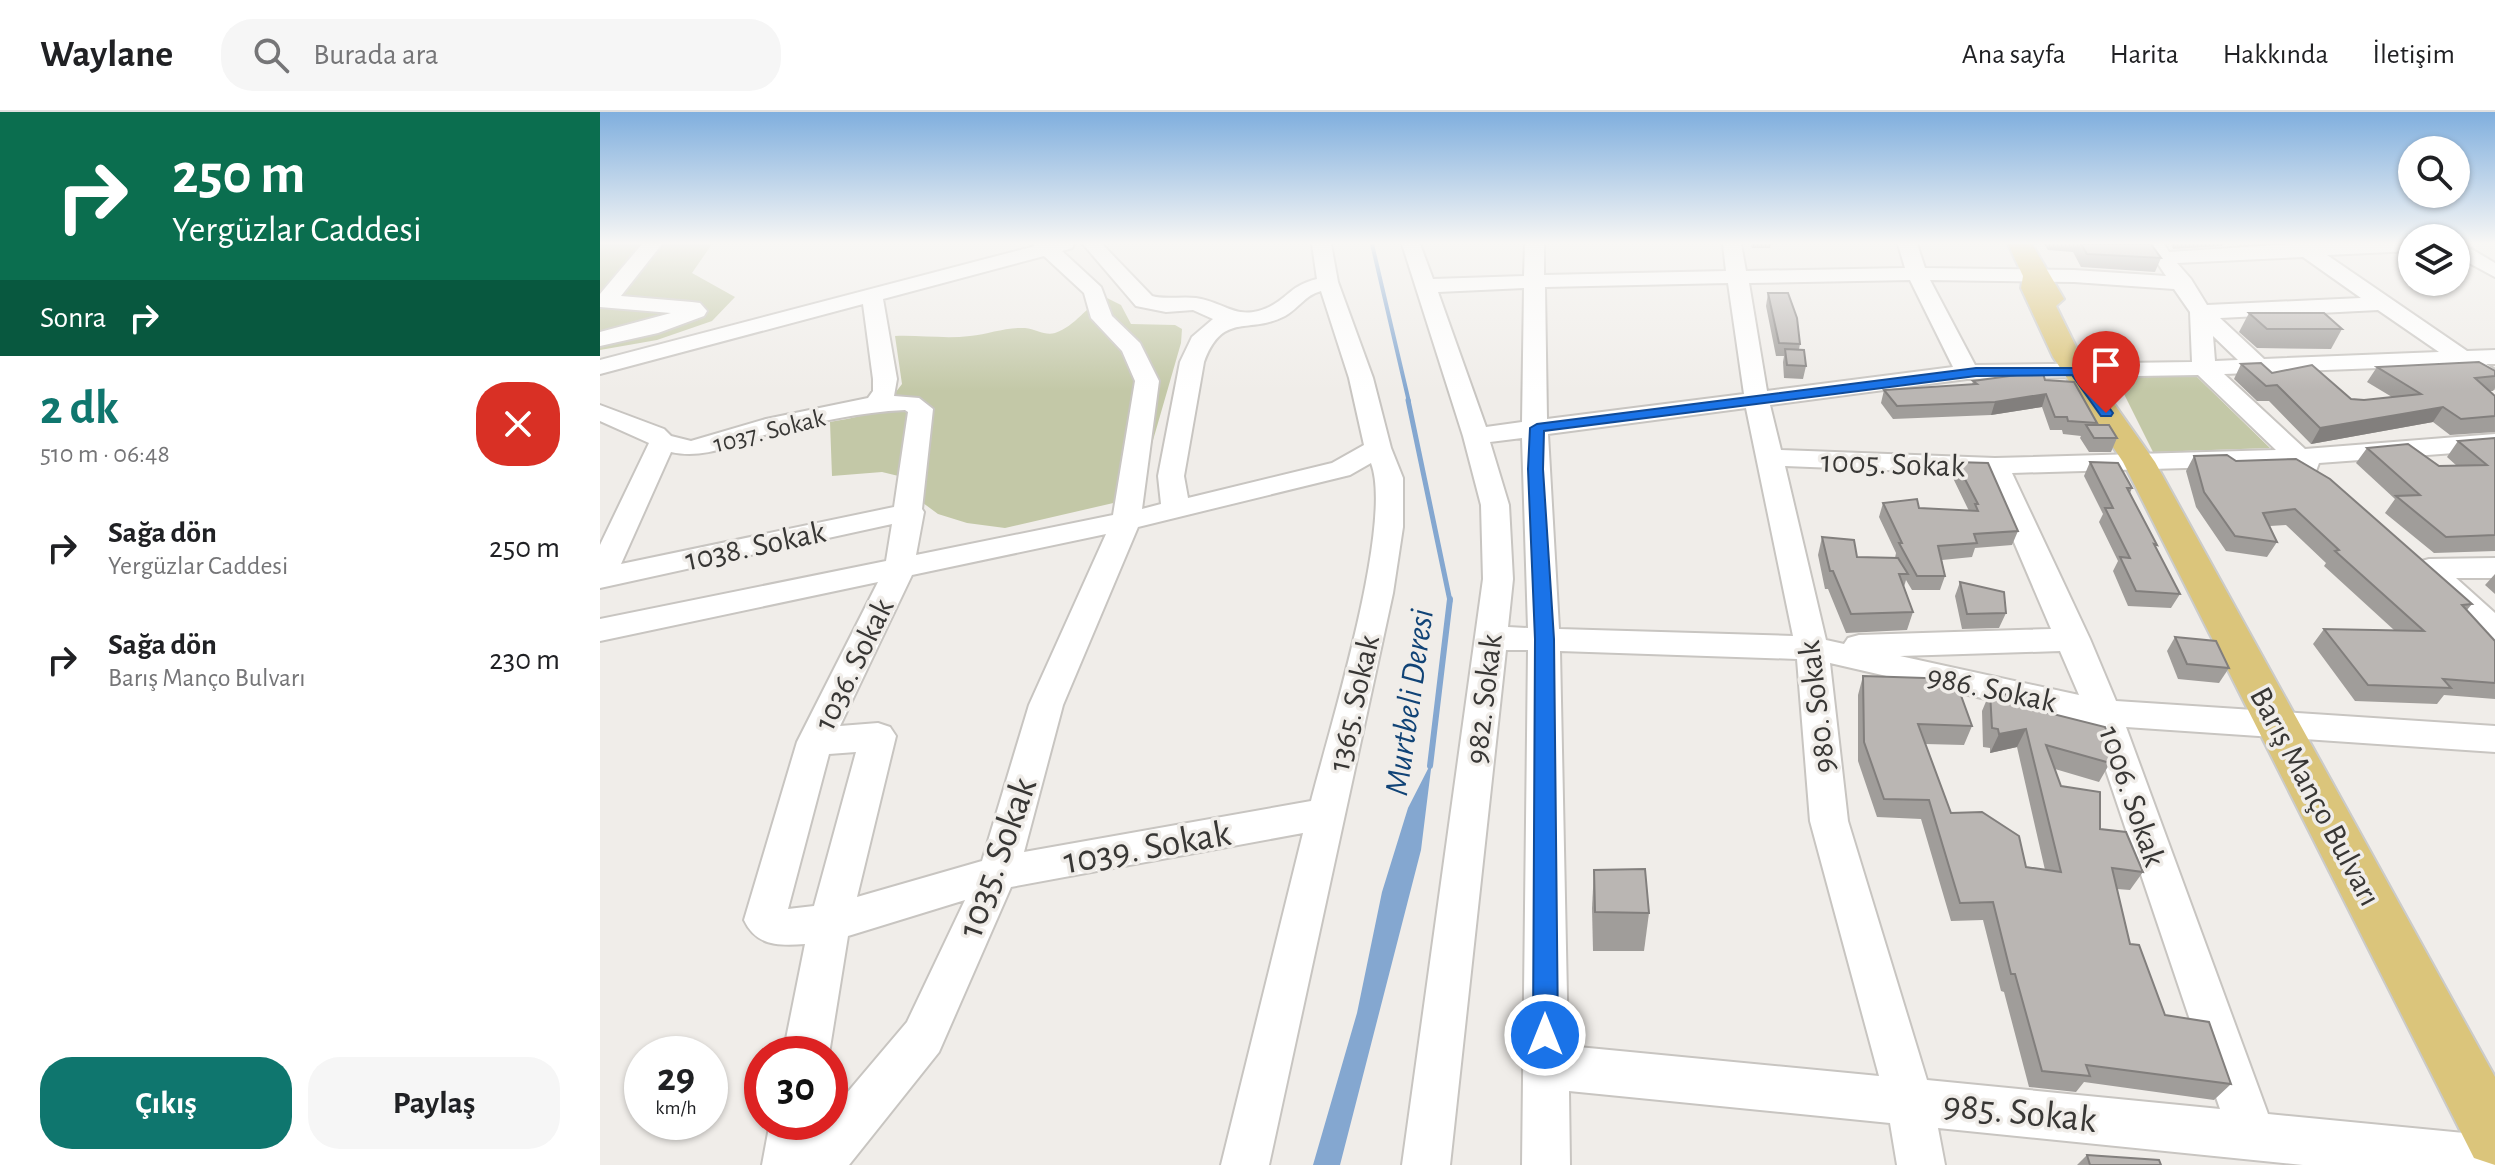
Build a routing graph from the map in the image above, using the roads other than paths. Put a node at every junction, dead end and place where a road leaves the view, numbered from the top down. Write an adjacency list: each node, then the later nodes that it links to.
1 (879, 293): 14 (street)
2 (1095, 293): 47 (street, 1035. Sokak)
3 (1137, 293): 19 (street)
4 (1299, 293): 19 (street)
5 (1332, 293): 39 (street, 1365. Sokak)
6 (1427, 293): 36 (street, 982. Sokak)
7 (1534, 293): 35 (street)
8 (1740, 293): 32 (street, 980. Sokak)
9 (1928, 293): 30 (street)
10 (2037, 293): 28 (main road, Barış Manço Bulvarı)
11 (2190, 293): 17 (street)
12 (2370, 293): 16 (street)
13 (2405, 293): 18 (street)
14 (872, 295): 22 (street); 33 (street)
15 (602, 302): 21 (street)
16 (2384, 303): 17 (street); 25 (street)
17 (2201, 312): 26 (street); 27 (street)
18 (2440, 316)
19 (1227, 319): 45 (street)
20 (2465, 333): 24 (street)
21 (600, 339)
22 (652, 353): 23 (street); 29 (street)
23 (600, 354)
24 (2495, 355): 25 (street)
25 (2462, 359): 27 (street); 31 (street)
26 (2204, 363): 27 (street); 28 (street); 40 (street)
27 (2255, 363)
28 (2085, 364): 30 (street); 42 (main road, Barış Manço Bulvarı)
29 (600, 367)
30 (1972, 372): 32 (street)
31 (2495, 381)
32 (1757, 401): 35 (street); 41 (street, 980. Sokak)
33 (876, 404): 37 (street, 1037. Sokak); 46 (street, 1036. Sokak)
34 (600, 412): 37 (street)
35 (1537, 428): 36 (street); 56 (street)
36 (1476, 436): 55 (street, 982. Sokak)
37 (662, 442): 52 (street)
38 (2495, 442): 40 (street, 1005. Sokak)
39 (1378, 448): 45 (street); 63 (street, 1365. Sokak)
40 (2298, 457): 42 (street, 1005. Sokak); 44 (street)
41 (1771, 458): 43 (street, 1005. Sokak); 58 (street, 980. Sokak)
42 (2137, 459): 43 (street, 1005. Sokak); 60 (main road, Barış Manço Bulvarı)
43 (1995, 466): 57 (street, 1006. Sokak)
44 (2322, 478)
45 (1176, 509): 47 (street)
46 (910, 512): 49 (street, 1036. Sokak); 52 (street, 1038. Sokak)
47 (1126, 521): 49 (street); 64 (street, 1035. Sokak)
48 (2405, 548): 51 (street)
49 (900, 568): 53 (street); 62 (street, 1036. Sokak)
50 (2495, 568): 51 (street)
51 (2429, 569): 54 (street)
52 (600, 577)
53 (600, 630)
54 (2495, 631)
55 (1490, 638): 56 (street, 986. Sokak); 76 (street, 982. Sokak)
56 (1544, 639): 58 (street, 986. Sokak); 67 (street)
57 (2074, 639): 58 (street); 59 (street, 1006. Sokak)
58 (1812, 648): 59 (street, 986. Sokak); 68 (street, 980. Sokak)
59 (2104, 713): 60 (street, 986. Sokak); 69 (street, 1006. Sokak)
60 (2280, 726): 61 (street, 986. Sokak); 70 (main road, Barış Manço Bulvarı)
61 (2495, 739)
62 (815, 742): 65 (street, 1039. Sokak); 65 (street, 1036. Sokak)
63 (1328, 813): 64 (street, 1039. Sokak); 75 (street, 1365. Sokak)
64 (998, 873): 65 (street, 1039. Sokak); 74 (street, 1035. Sokak)
65 (830, 923): 66 (street, 1036. Sokak)
66 (809, 1036)
67 (1546, 1066): 68 (street, 985. Sokak); 77 (street)
68 (1909, 1099): 69 (street, 985. Sokak); 78 (street, 980. Sokak)
69 (2252, 1134): 72 (street, 985. Sokak)
70 (2495, 1137)
71 (791, 1140): 73 (street)
72 (2495, 1160)
73 (786, 1165)
74 (818, 1165)
75 (1245, 1165)
76 (1426, 1165)
77 (1546, 1165)
78 (1921, 1165)

